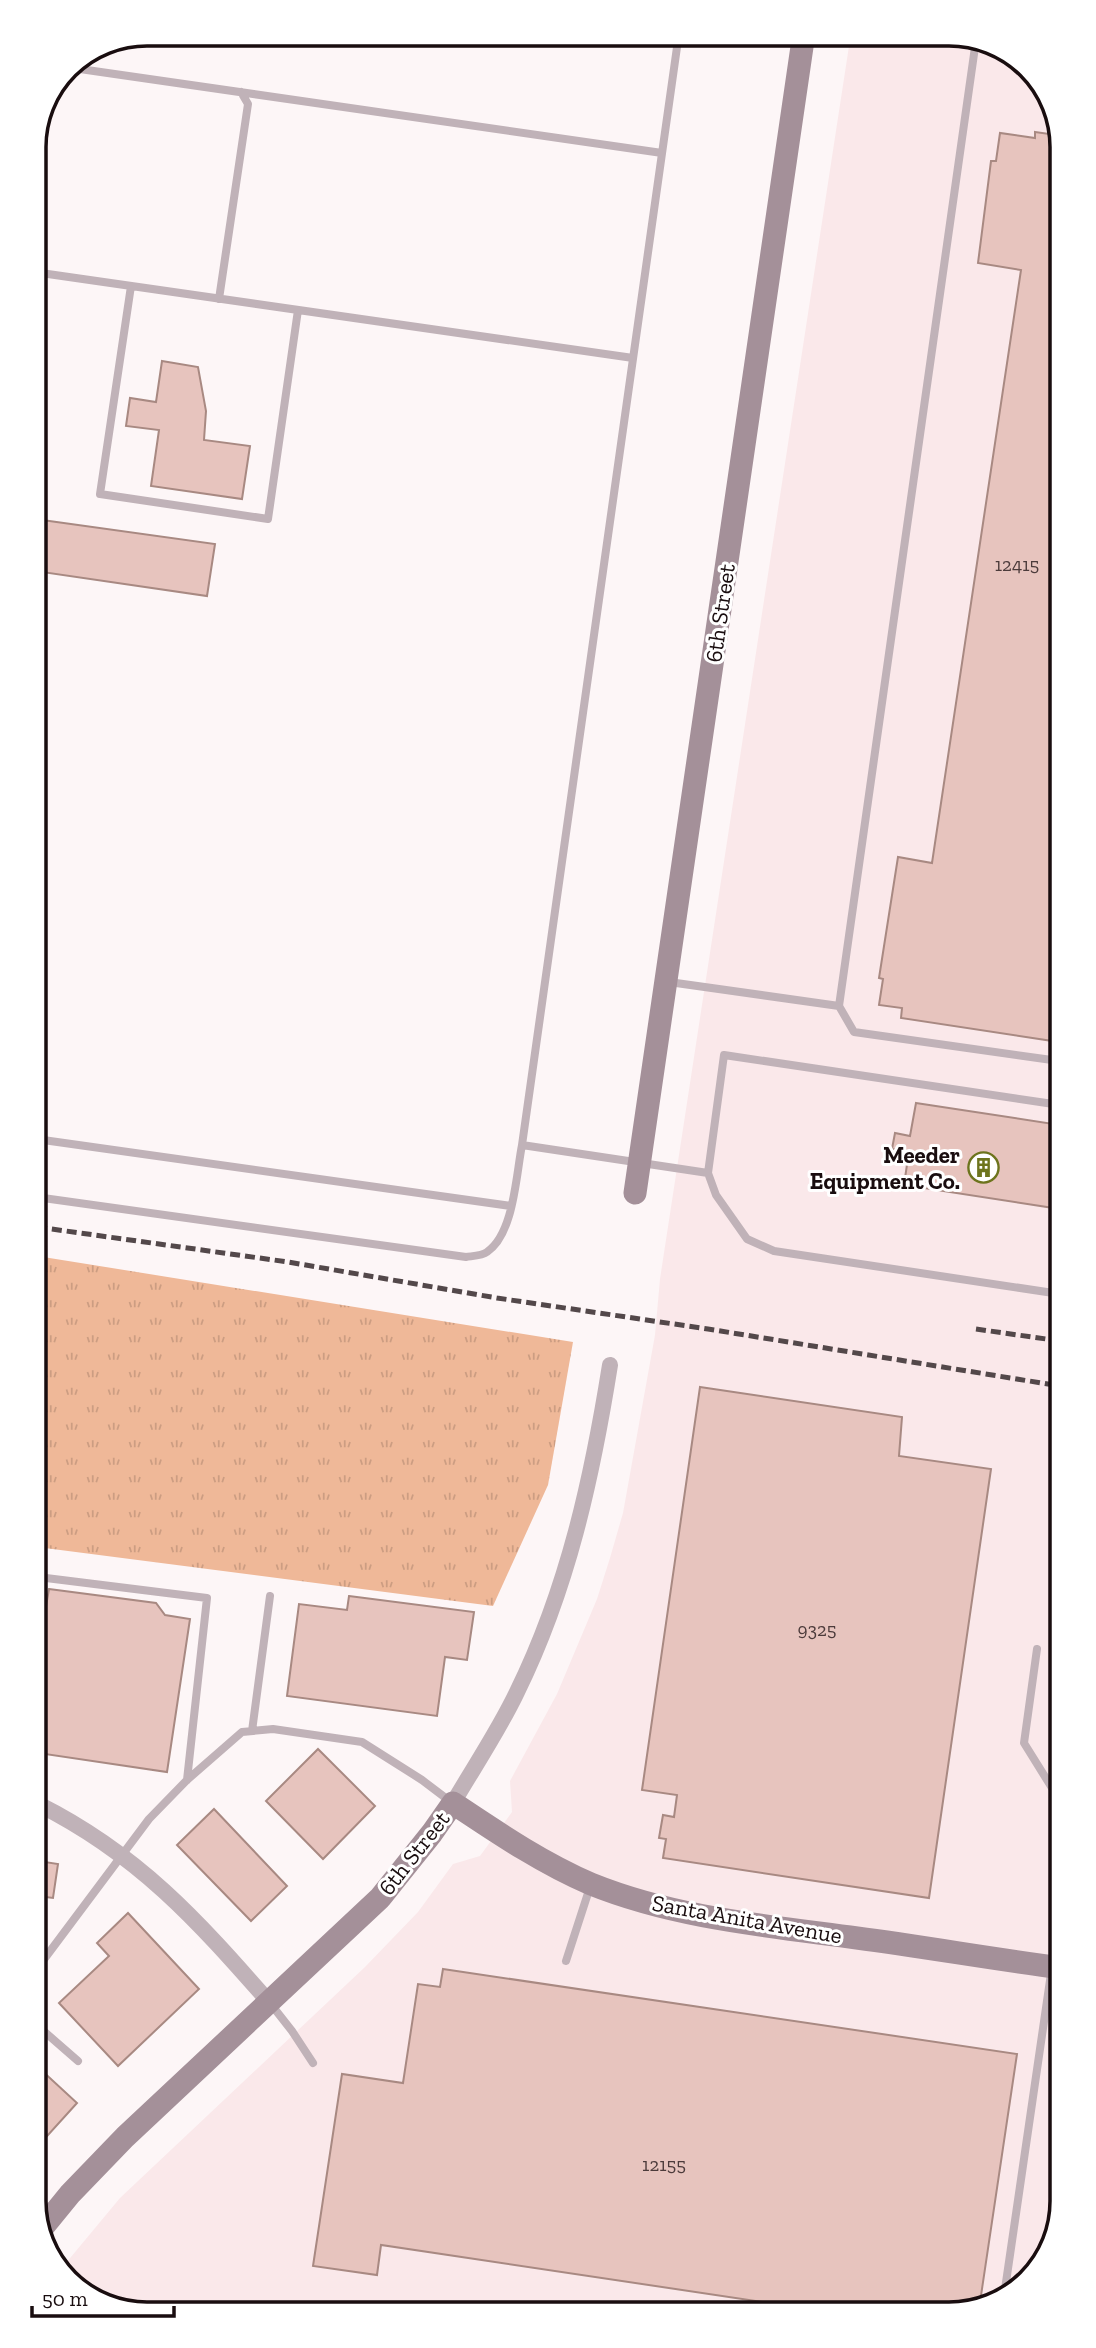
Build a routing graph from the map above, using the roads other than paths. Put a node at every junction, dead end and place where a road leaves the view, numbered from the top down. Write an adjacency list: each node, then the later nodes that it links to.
1 (677, 46): 6 (lane)
2 (802, 46): 12 (street, 6th Street)
3 (975, 49): 13 (lane)
4 (81, 69): 5 (lane)
5 (241, 92): 6 (lane); 9 (lane)
6 (662, 153): 11 (lane)
7 (46, 274): 8 (lane)
8 (131, 286): 9 (lane); 10 (lane)
9 (219, 299): 10 (lane)
10 (298, 310): 11 (lane)
11 (633, 358): 17 (lane)
12 (666, 982): 13 (lane); 18 (street, 6th Street)
13 (839, 1006): 14 (lane)
14 (1050, 1060)
15 (1050, 1104): 19 (lane)
16 (46, 1140): 22 (lane)
17 (522, 1145): 18 (lane); 22 (lane)
18 (640, 1162): 19 (lane); 20 (street, 6th Street)
19 (708, 1172): 23 (lane)
20 (635, 1193)
21 (46, 1198): 22 (lane)
22 (511, 1206)
23 (1050, 1292)
24 (610, 1364): 31 (street, 6th Street)
25 (46, 1578): 29 (lane)
26 (270, 1596): 28 (lane)
27 (1037, 1649): 30 (lane)
28 (252, 1731): 29 (lane); 31 (lane)
29 (187, 1780): 33 (lane)
30 (1050, 1785)
31 (453, 1803): 34 (street, Santa Anita Avenue); 38 (street, 6th Street)
32 (46, 1808): 33 (street)
33 (124, 1855): 35 (lane); 38 (street)
34 (591, 1884): 36 (lane); 37 (street, Santa Anita Avenue)
35 (46, 1957)
36 (566, 1961)
37 (1050, 1967)
38 (269, 2002): 42 (lane); 43 (street, 6th Street)
39 (1050, 2002): 44 (lane)
40 (46, 2033): 41 (lane)
41 (78, 2061)
42 (313, 2063)
43 (48, 2221)
44 (1005, 2286)

